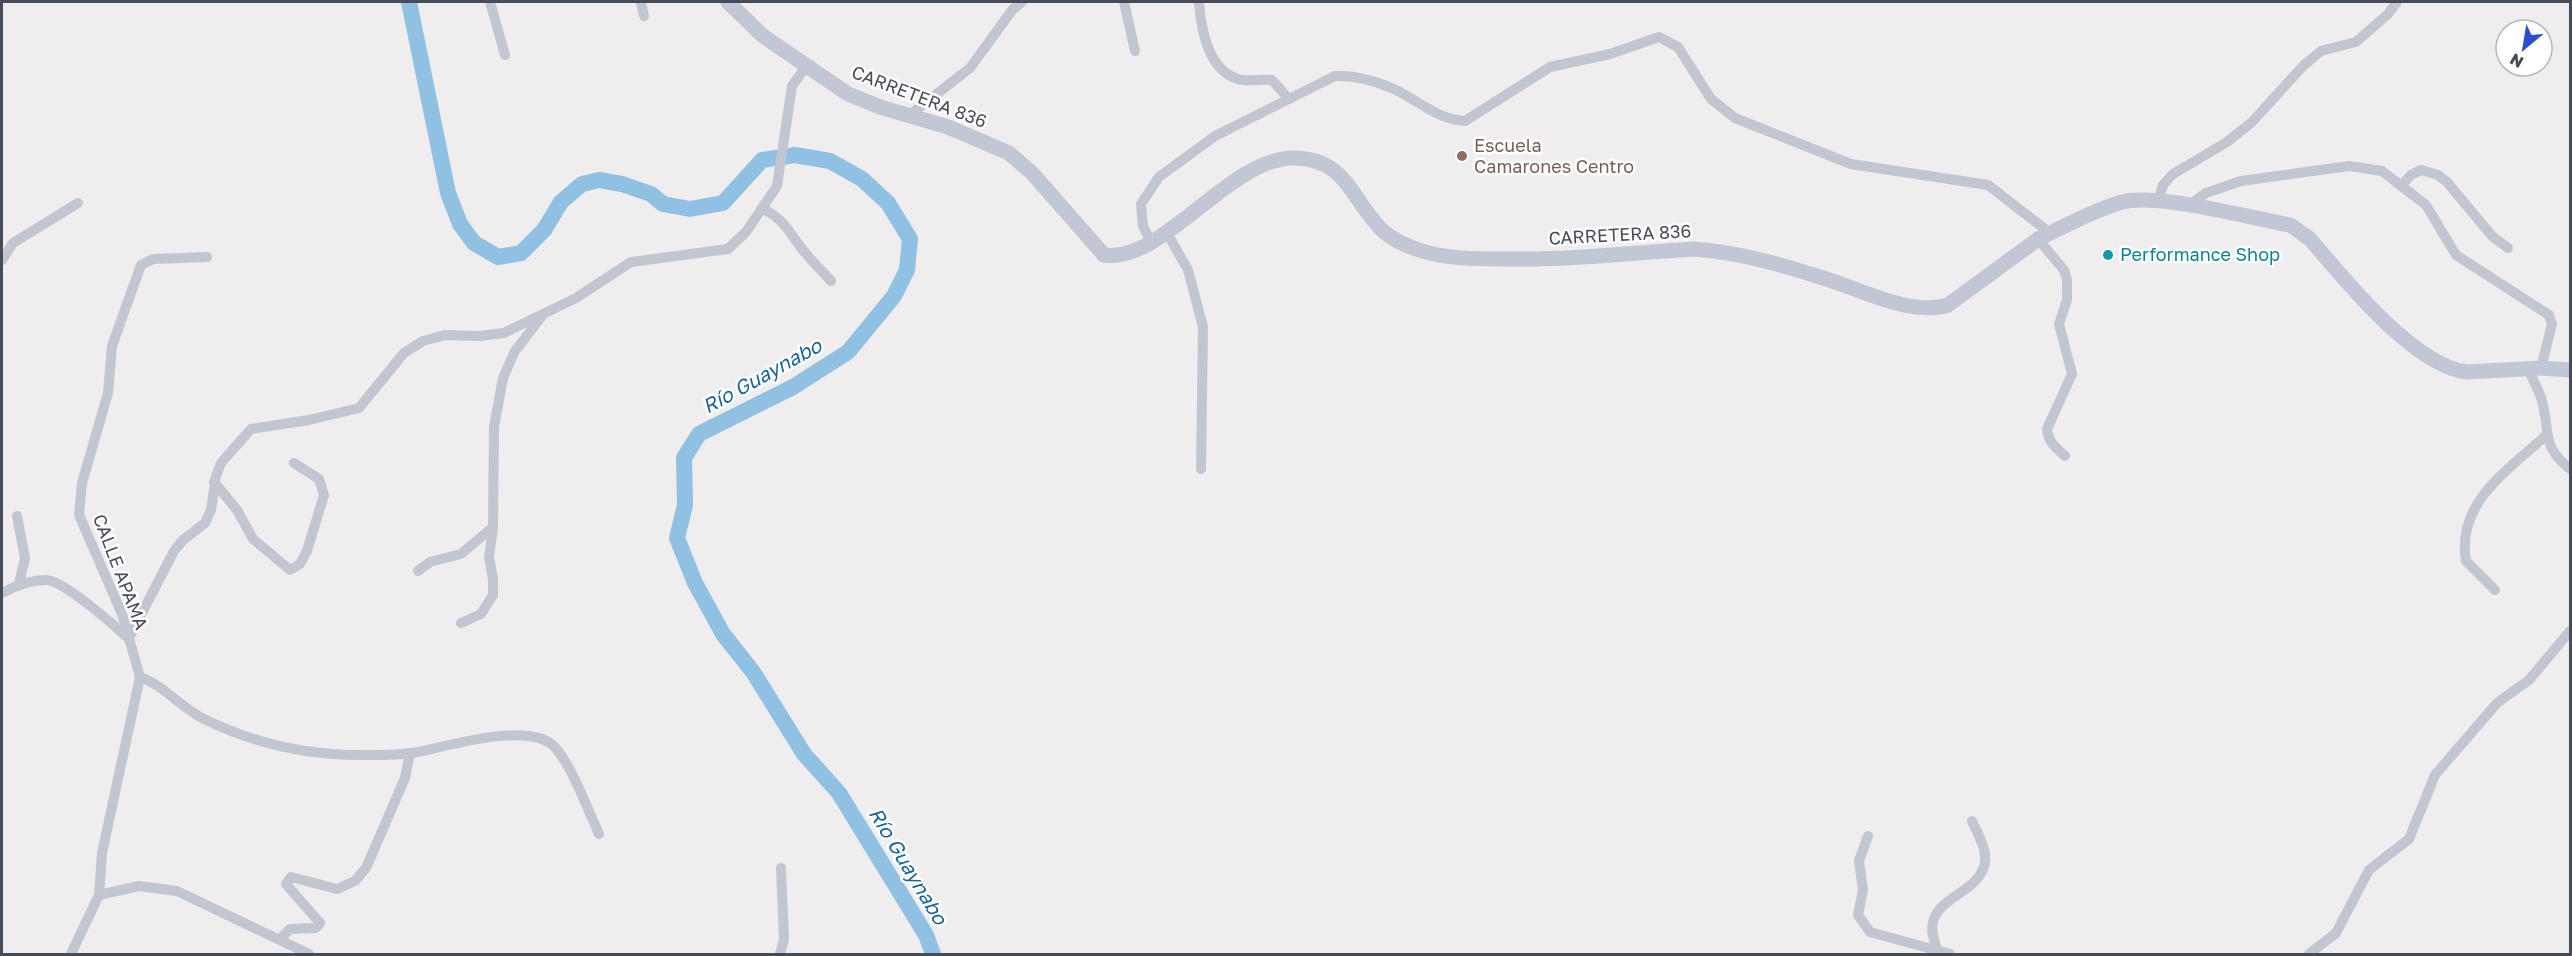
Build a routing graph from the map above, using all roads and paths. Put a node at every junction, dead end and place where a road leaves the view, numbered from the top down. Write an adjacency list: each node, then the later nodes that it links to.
1 (490, 2): 10 (street)
2 (641, 2): 8 (street)
3 (728, 2): 11 (street, CARRETERA 836)
4 (1022, 2): 13 (street)
5 (1124, 2): 9 (street)
6 (1199, 2): 12 (street)
7 (2397, 2): 15 (street)
8 (644, 16)
9 (1135, 51)
10 (506, 55)
11 (807, 65): 13 (street, CARRETERA 836); 18 (street)
12 (1288, 99): 20 (street); 21 (street)
13 (911, 114): 21 (street, CARRETERA 836)
14 (2401, 186): 17 (street); 22 (street); 27 (street)
15 (2158, 202): 17 (street, CARRETERA 836); 20 (street, CARRETERA 836)
16 (78, 203): 24 (street)
17 (2188, 206): 27 (street, CARRETERA 836)
18 (763, 209): 25 (street); 26 (street)
19 (1166, 231): 20 (street, CARRETERA 836); 21 (street, CARRETERA 836); 32 (street)
20 (2044, 236): 30 (street)
21 (1151, 242)
22 (2508, 248)
23 (207, 257): 43 (street, CALLE APAMA)
24 (2, 260)
25 (831, 280)
26 (544, 314): 34 (street); 36 (street)
27 (2534, 368): 28 (street, CARRETERA 836); 29 (street)
28 (2571, 369)
29 (2546, 435): 33 (street); 39 (street)
30 (2065, 456)
31 (294, 463): 34 (street)
32 (1201, 469)
33 (2571, 469)
34 (214, 482): 43 (street)
35 (17, 516): 38 (street)
36 (492, 527): 37 (street); 41 (street)
37 (418, 571)
38 (19, 584): 40 (street); 43 (street)
39 (2495, 590)
40 (2, 593)
41 (461, 623)
42 (2571, 632): 57 (street)
43 (129, 638): 44 (street, CALLE APAMA)
44 (140, 677): 45 (street); 50 (street, CALLE APAMA)
45 (410, 753): 47 (street); 51 (street)
46 (1972, 821): 52 (street)
47 (599, 834)
48 (1868, 836): 52 (street)
49 (782, 868): 55 (street)
50 (99, 895): 51 (street); 53 (street, CALLE APAMA)
51 (280, 939): 54 (street)
52 (1937, 950): 56 (street)
53 (71, 954)
54 (309, 954)
55 (780, 954)
56 (1950, 954)
57 (2309, 954)

